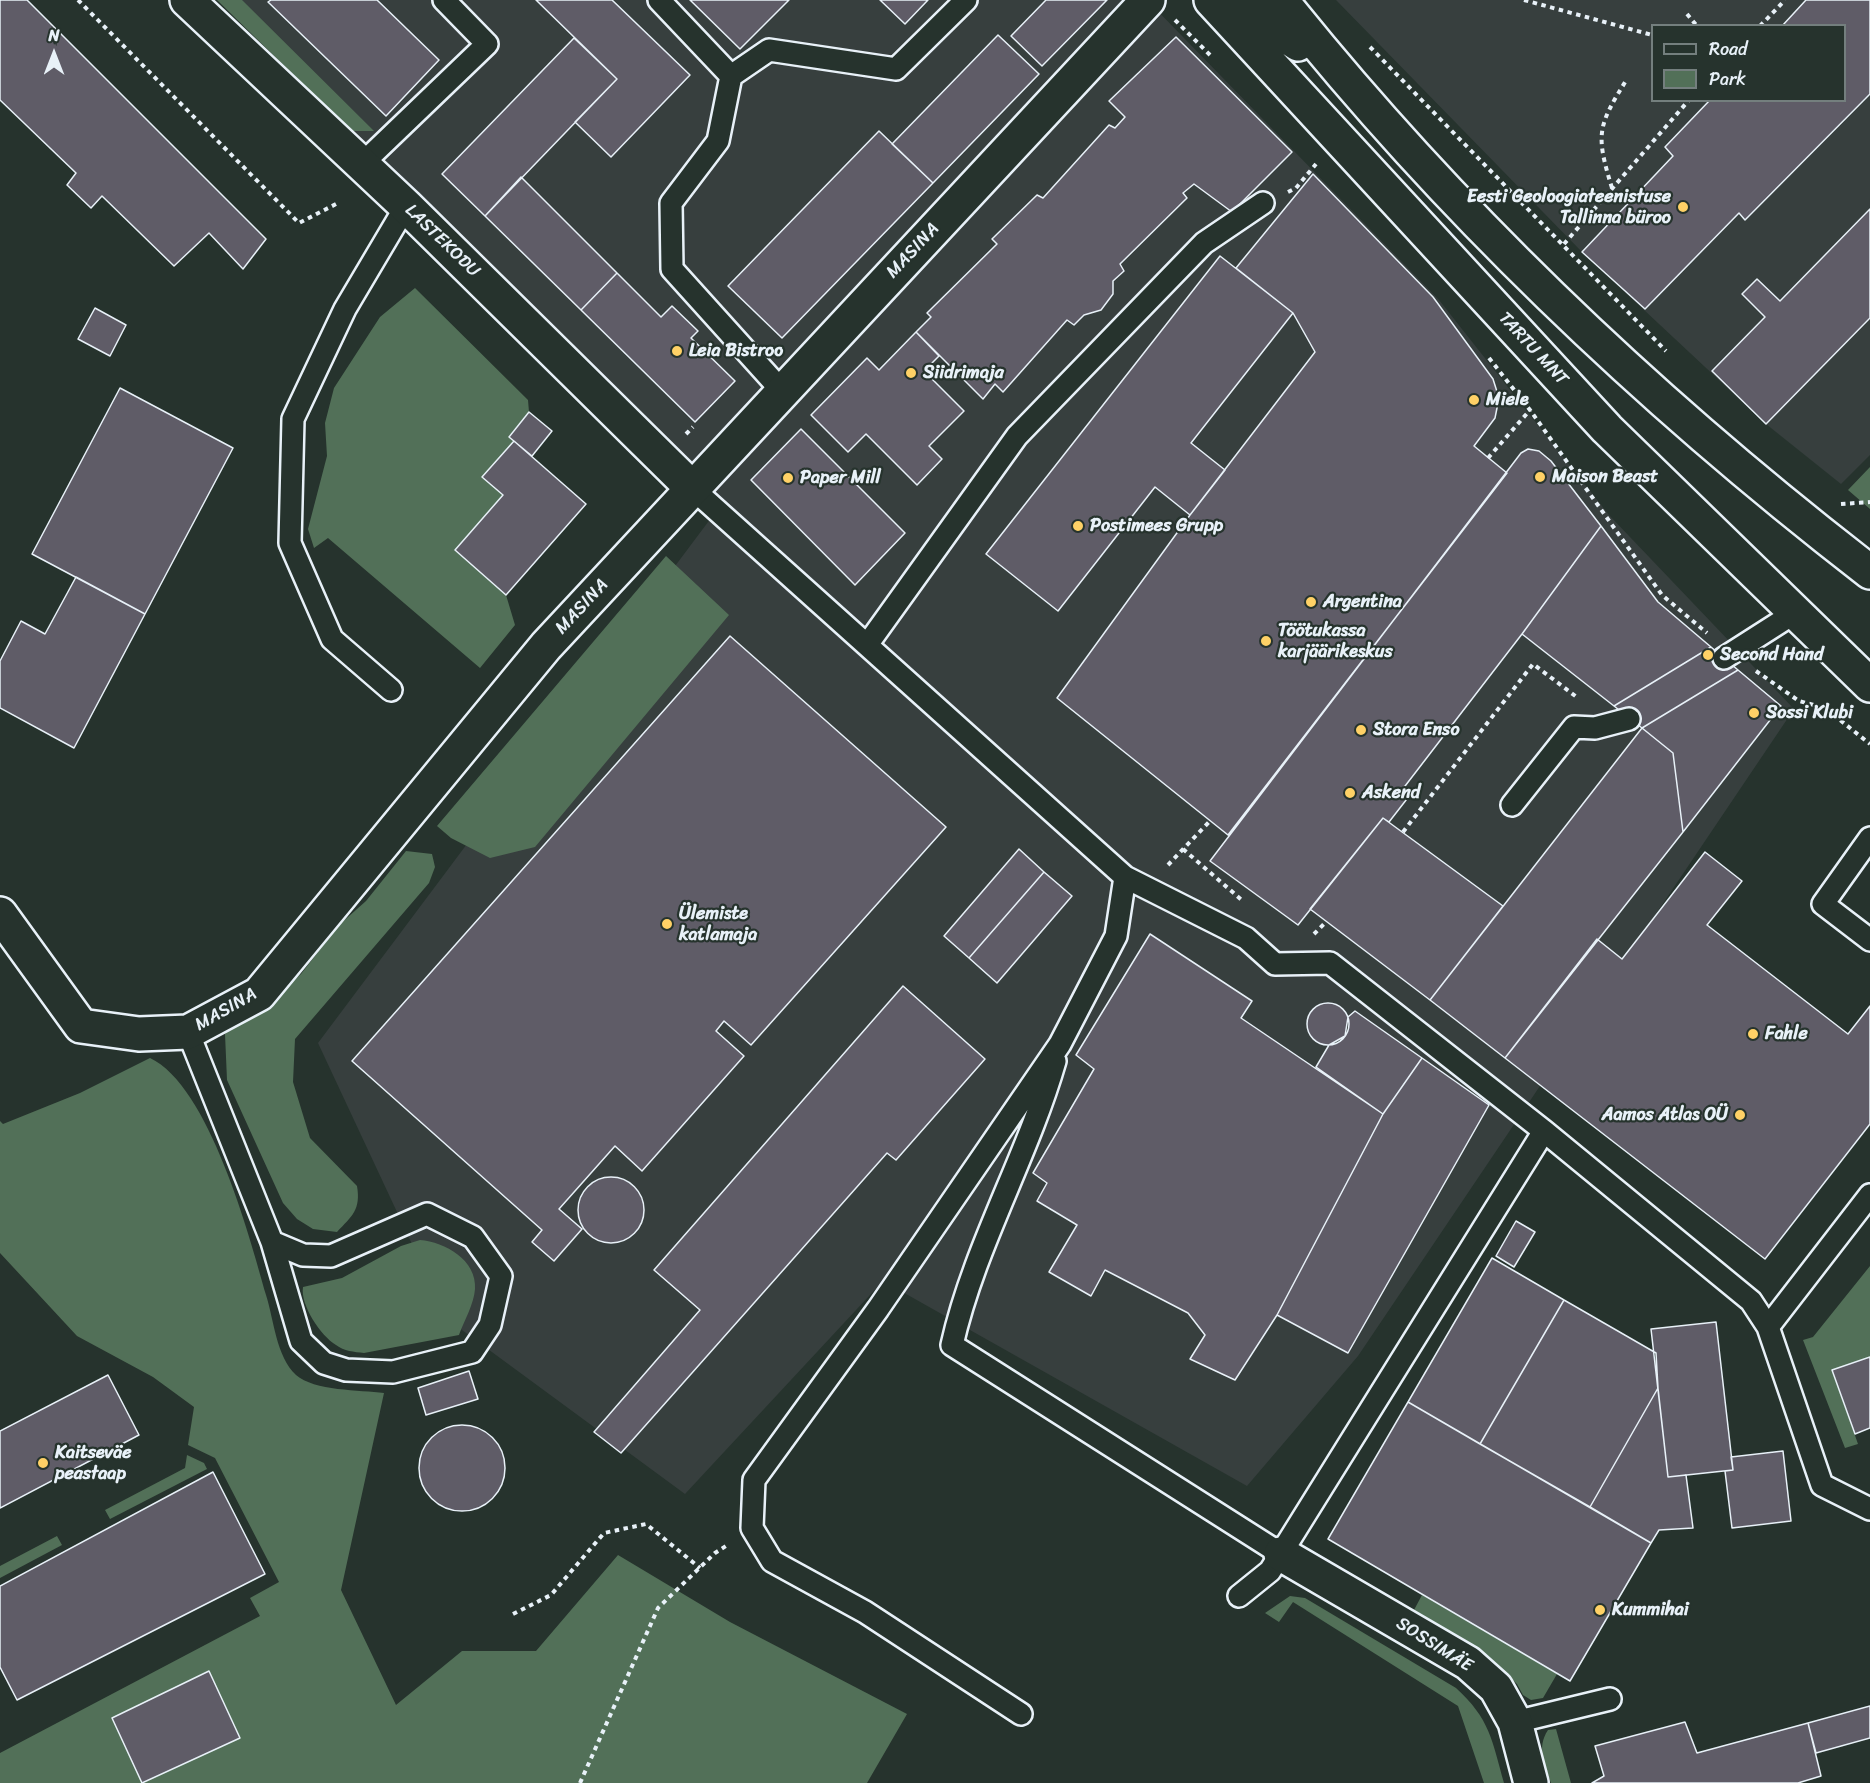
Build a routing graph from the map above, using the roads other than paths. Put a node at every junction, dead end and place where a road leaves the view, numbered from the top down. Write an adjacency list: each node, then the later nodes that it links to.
1 (187, 0): 11 (street, LASTEKODU)
2 (444, 0): 11 (lane)
3 (659, 0): 10 (lane)
4 (966, 0): 10 (lane)
5 (1211, 0): 17 (street, TARTU MNT)
6 (1250, 0): 9 (street)
7 (1281, 0): 9 (street)
8 (1157, 6): 14 (street, MASINA)
9 (1335, 68): 16 (street)
10 (731, 76): 14 (lane)
11 (362, 164): 13 (street, LASTEKODU)
12 (1263, 203): 18 (lane)
13 (406, 206): 15 (street, LASTEKODU); 21 (lane)
14 (782, 391): 15 (street, MASINA)
15 (692, 488): 18 (lane); 28 (street, MASINA)
16 (1870, 572)
17 (1796, 612): 19 (lane); 20 (street, TARTU MNT)
18 (867, 645): 25 (lane)
19 (1728, 656)
20 (1870, 685)
21 (391, 690)
22 (1621, 721): 23 (lane)
23 (1512, 805)
24 (1870, 838): 27 (lane)
25 (1125, 877): 29 (lane); 30 (lane)
26 (0, 914): 28 (street, MASINA)
27 (1870, 940)
28 (188, 1032): 32 (lane)
29 (1060, 1044): 35 (lane); 38 (lane)
30 (1544, 1131): 33 (lane); 35 (lane)
31 (1870, 1195): 33 (lane)
32 (272, 1242): 32 (lane)
33 (1768, 1327): 34 (lane)
34 (1870, 1509)
35 (1281, 1554): 36 (lane); 39 (street, SOSSIMÄE)
36 (1239, 1596)
37 (1610, 1699): 39 (lane)
38 (1021, 1714)
39 (1515, 1722): 40 (street, SOSSIMÄE)
40 (1532, 1783)

